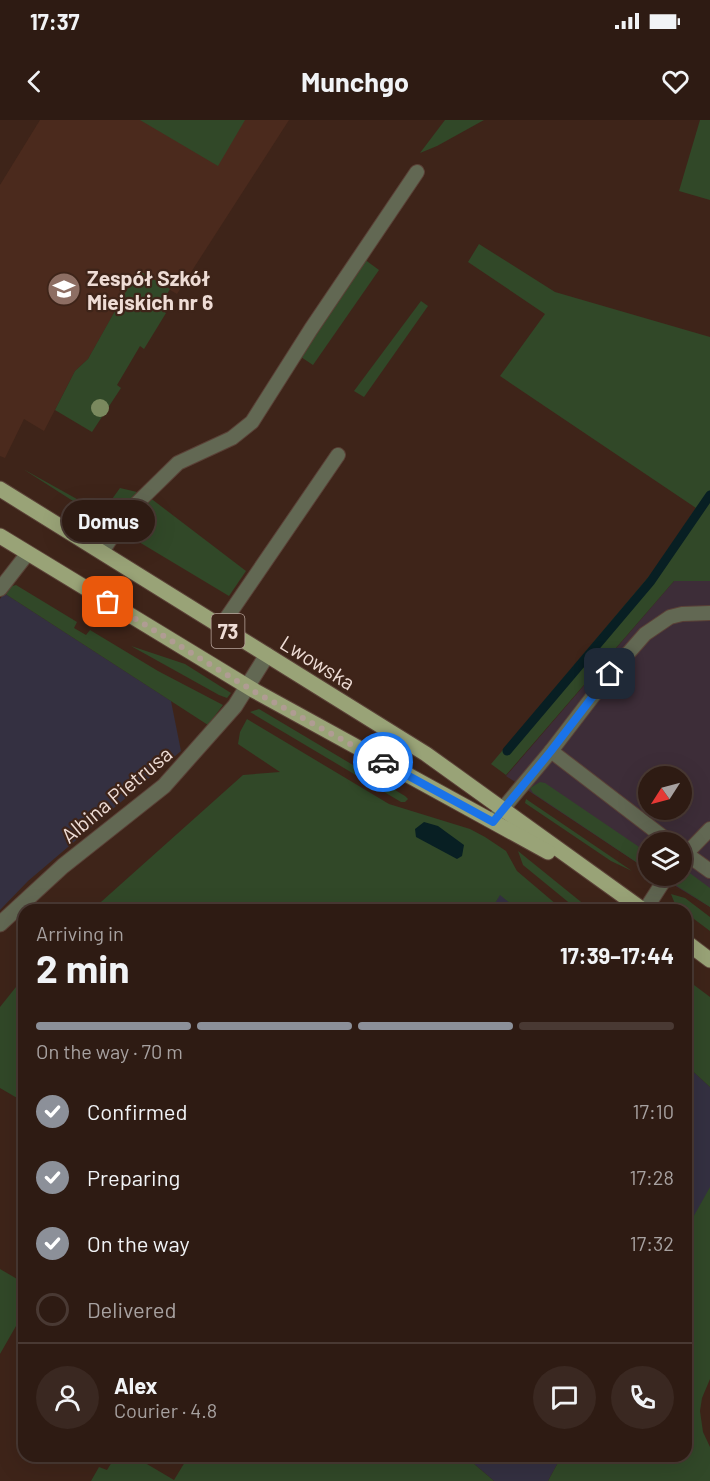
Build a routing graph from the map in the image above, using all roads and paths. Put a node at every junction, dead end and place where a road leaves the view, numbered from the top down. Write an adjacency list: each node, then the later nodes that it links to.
1 (417, 172): 5 (lane)
2 (338, 455): 9 (lane)
3 (0, 489): 5 (main road, Lwowska / 73)
4 (0, 536): 6 (main road, Lwowska / 73)
5 (102, 552): 9 (main road, Lwowska / 73)
6 (28, 553): 7 (lane); 11 (main road, Lwowska / 73)
7 (0, 589)
8 (710, 613): 12 (lane)
9 (221, 626): 10 (main road, Lwowska / 73)
10 (267, 655): 11 (street, Albina Pietrusa); 13 (main road, Lwowska / 73)
11 (248, 687): 14 (main road, Lwowska / 73); 22 (street, Albina Pietrusa)
12 (551, 751): 13 (lane); 16 (lane)
13 (502, 809): 14 (lane); 20 (main road, Lwowska / 73)
14 (493, 822): 20 (main road, Lwowska / 73)
15 (710, 829): 17 (lane)
16 (657, 832)
17 (692, 845)
18 (692, 860): 19 (lane)
19 (710, 871)
20 (605, 883): 23 (main road, Lwowska / 73)
21 (660, 886): 24 (lane)
22 (22, 904)
23 (635, 904)
24 (648, 904)
25 (18, 907): 26 (street, Albina Pietrusa)
26 (0, 924)
27 (692, 946): 28 (main road)
28 (710, 960)

